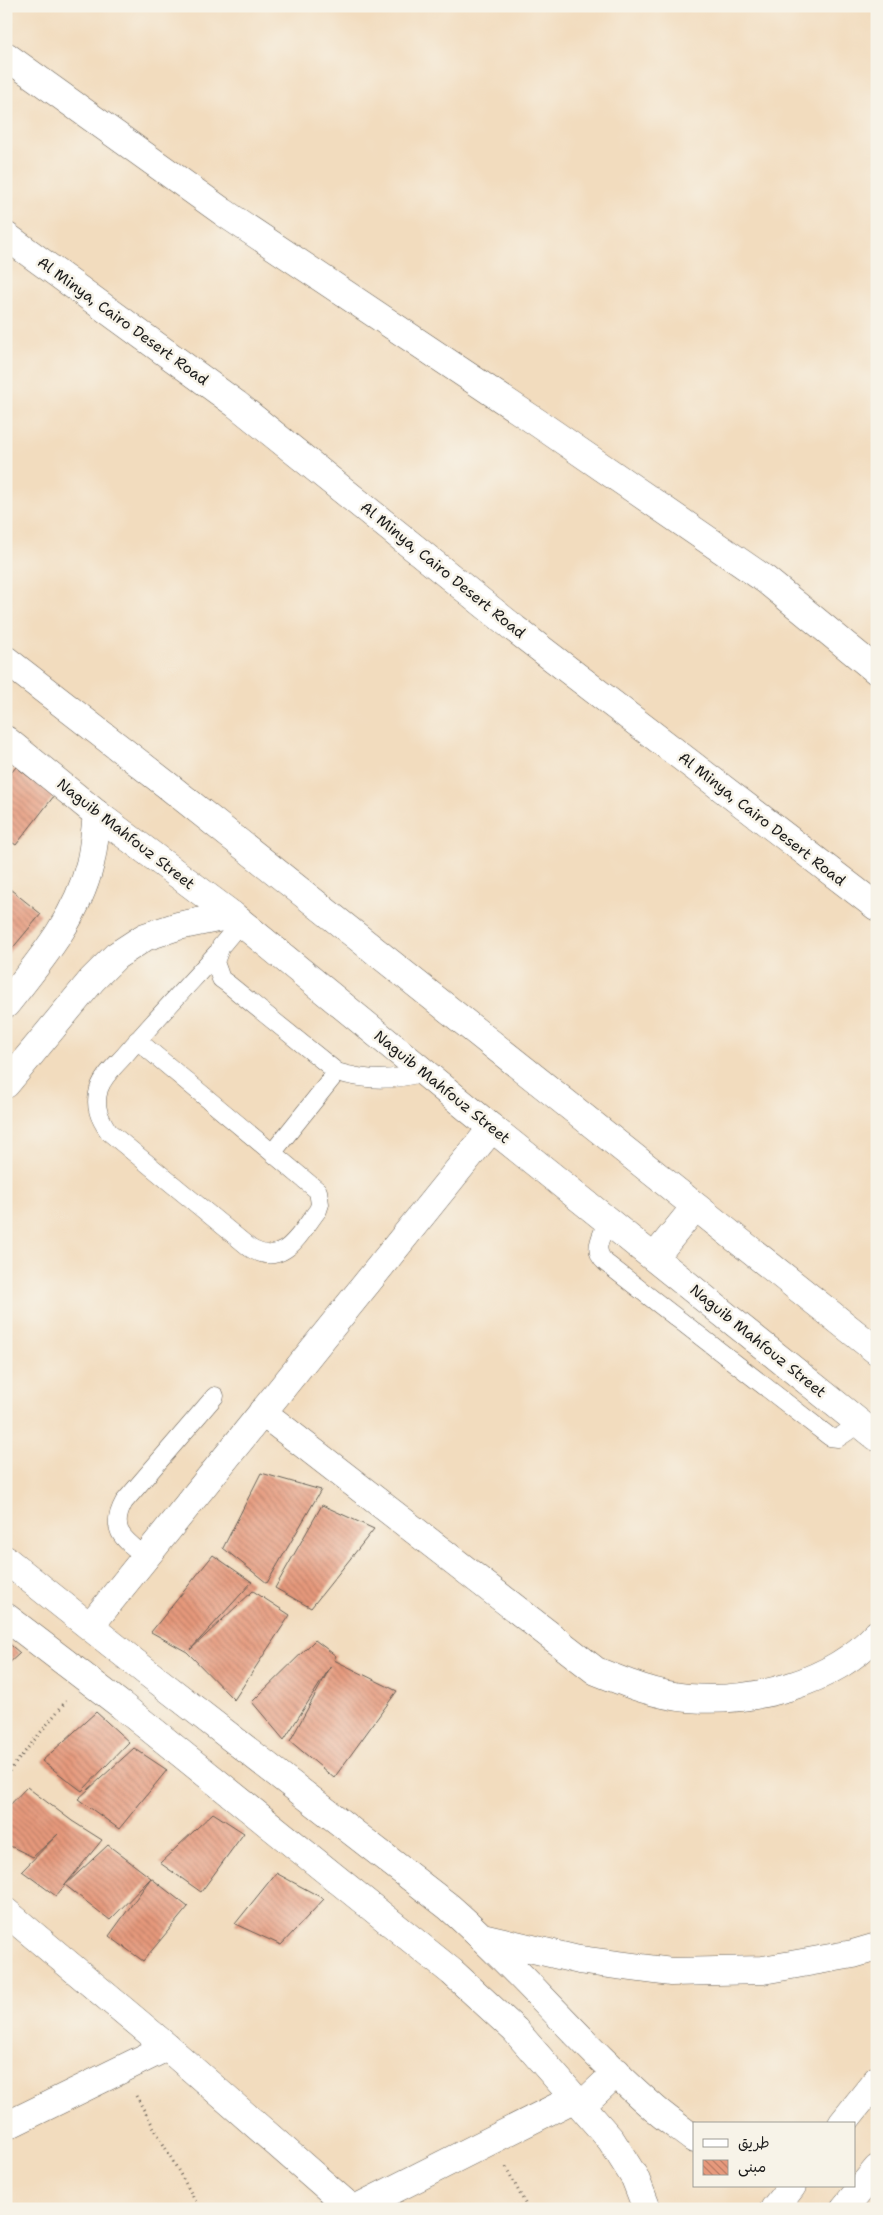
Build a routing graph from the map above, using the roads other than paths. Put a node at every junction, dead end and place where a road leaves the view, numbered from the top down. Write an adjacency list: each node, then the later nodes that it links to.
1 (6, 56): 4 (main road)
2 (6, 236): 7 (main road, Al Minya, Cairo Desert Road)
3 (6, 660): 17 (main road)
4 (877, 671)
5 (6, 740): 6 (main road, Naguib Mahfouz Street)
6 (97, 814): 8 (main road, Naguib Mahfouz Street); 10 (main road)
7 (877, 907)
8 (236, 919): 9 (lane); 13 (main road, Naguib Mahfouz Street); 14 (main road)
9 (217, 953): 11 (lane); 12 (lane)
10 (6, 1004)
11 (138, 1040): 16 (lane); 16 (lane)
12 (336, 1072): 13 (lane); 16 (lane)
13 (424, 1072): 15 (main road, Naguib Mahfouz Street)
14 (6, 1084)
15 (492, 1128): 18 (main road, Naguib Mahfouz Street); 22 (main road)
16 (273, 1152)
17 (695, 1207): 19 (main road); 20 (main road)
18 (607, 1221): 19 (main road, Naguib Mahfouz Street); 23 (lane)
19 (654, 1258): 23 (main road, Naguib Mahfouz Street)
20 (877, 1351)
21 (216, 1396): 24 (lane)
22 (262, 1412): 24 (main road); 28 (main road)
23 (868, 1430)
24 (146, 1557): 27 (main road)
25 (6, 1560): 27 (main road)
26 (6, 1618): 30 (main road)
27 (90, 1626): 29 (main road)
28 (877, 1634)
29 (148, 1673): 30 (main road); 32 (main road)
30 (121, 1705): 37 (main road)
31 (6, 1912): 34 (main road)
32 (484, 1937): 33 (main road); 35 (main road)
33 (877, 1947)
34 (167, 2047): 39 (main road); 43 (main road)
35 (617, 2072): 37 (main road); 40 (main road)
36 (877, 2080): 38 (main road)
37 (579, 2102): 43 (main road); 44 (main road)
38 (844, 2122)
39 (6, 2126)
40 (693, 2138)
41 (877, 2170): 46 (main road)
42 (790, 2188): 45 (main road)
43 (353, 2209)
44 (647, 2209)
45 (774, 2209)
46 (844, 2209)

